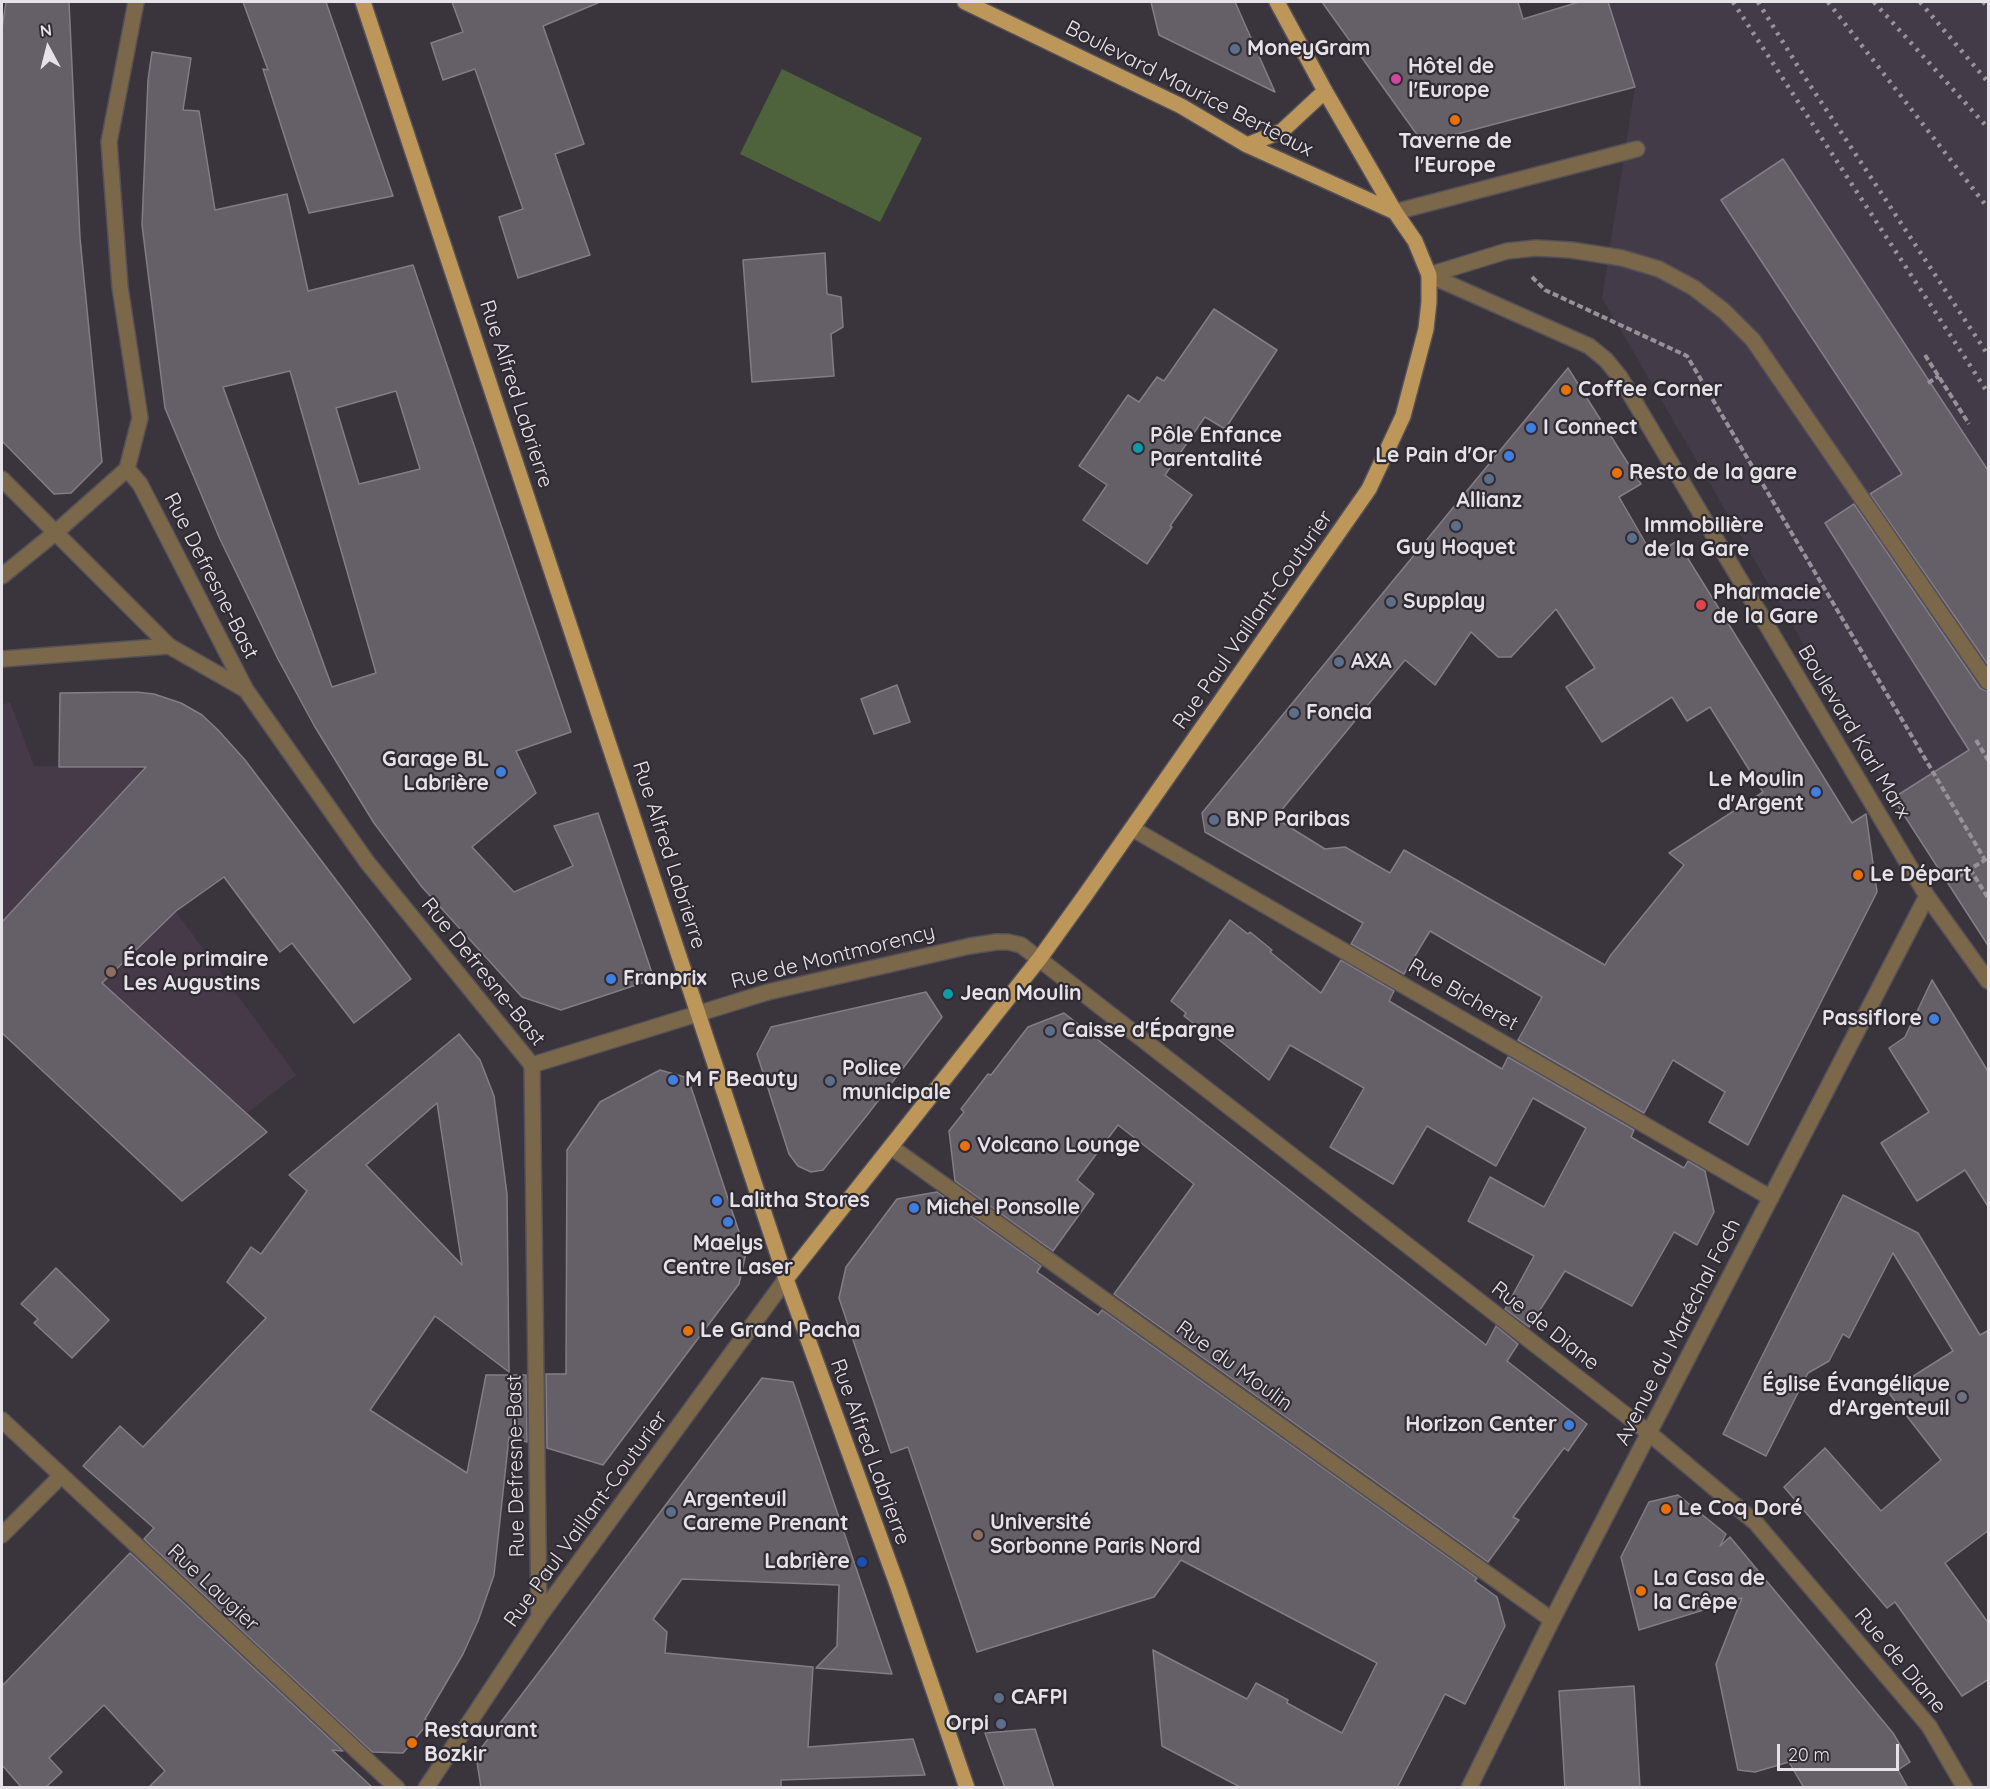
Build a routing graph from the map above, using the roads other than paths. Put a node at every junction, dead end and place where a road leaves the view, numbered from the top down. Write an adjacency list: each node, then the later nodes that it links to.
1 (136, 2): 10 (street)
2 (363, 2): 22 (main road, Rue Alfred Labrierre)
3 (965, 2): 6 (main road, Boulevard Maurice Berteaux)
4 (1277, 2): 5 (main road)
5 (1325, 91): 6 (main road); 8 (main road)
6 (1247, 145): 8 (main road, Boulevard Maurice Berteaux)
7 (1637, 148): 8 (street)
8 (1395, 212): 9 (main road)
9 (1429, 275): 16 (street); 18 (main road, Rue Paul Vaillant-Couturier); 19 (street, Boulevard Karl Marx)
10 (127, 469): 12 (street); 17 (street, Rue Defresne-Bast)
11 (2, 479): 12 (street)
12 (55, 532): 13 (street); 14 (street)
13 (2, 576)
14 (169, 646): 15 (street); 17 (street)
15 (2, 658)
16 (1989, 682)
17 (246, 690): 23 (street, Rue Defresne-Bast)
18 (1133, 829): 20 (main road, Rue Paul Vaillant-Couturier); 25 (street, Rue Bicheret)
19 (1927, 896): 21 (street, Boulevard Karl Marx); 25 (street, Avenue du Maréchal Foch)
20 (1040, 958): 22 (street, Rue de Montmorency); 24 (main road, Rue Paul Vaillant-Couturier); 28 (street, Rue de Diane)
21 (1989, 981)
22 (699, 1013): 23 (street, Rue de Montmorency); 26 (main road, Rue Alfred Labrierre)
23 (532, 1065): 31 (street, Rue Defresne-Bast)
24 (891, 1147): 26 (main road, Rue Paul Vaillant-Couturier); 32 (street, Rue du Moulin)
25 (1771, 1198): 28 (street, Avenue du Maréchal Foch)
26 (786, 1279): 31 (street, Rue Paul Vaillant-Couturier); 35 (main road, Rue Alfred Labrierre)
27 (2, 1420): 29 (street, Rue Laugier)
28 (1649, 1433): 32 (street, Avenue du Maréchal Foch); 37 (street, Rue de Diane)
29 (61, 1476): 30 (street); 33 (street, Rue Laugier)
30 (2, 1535)
31 (539, 1617): 34 (street, Rue Paul Vaillant-Couturier)
32 (1552, 1620): 36 (street, Avenue du Maréchal Foch)
33 (397, 1788)
34 (426, 1788)
35 (967, 1788)
36 (1469, 1788)
37 (1965, 1788)

